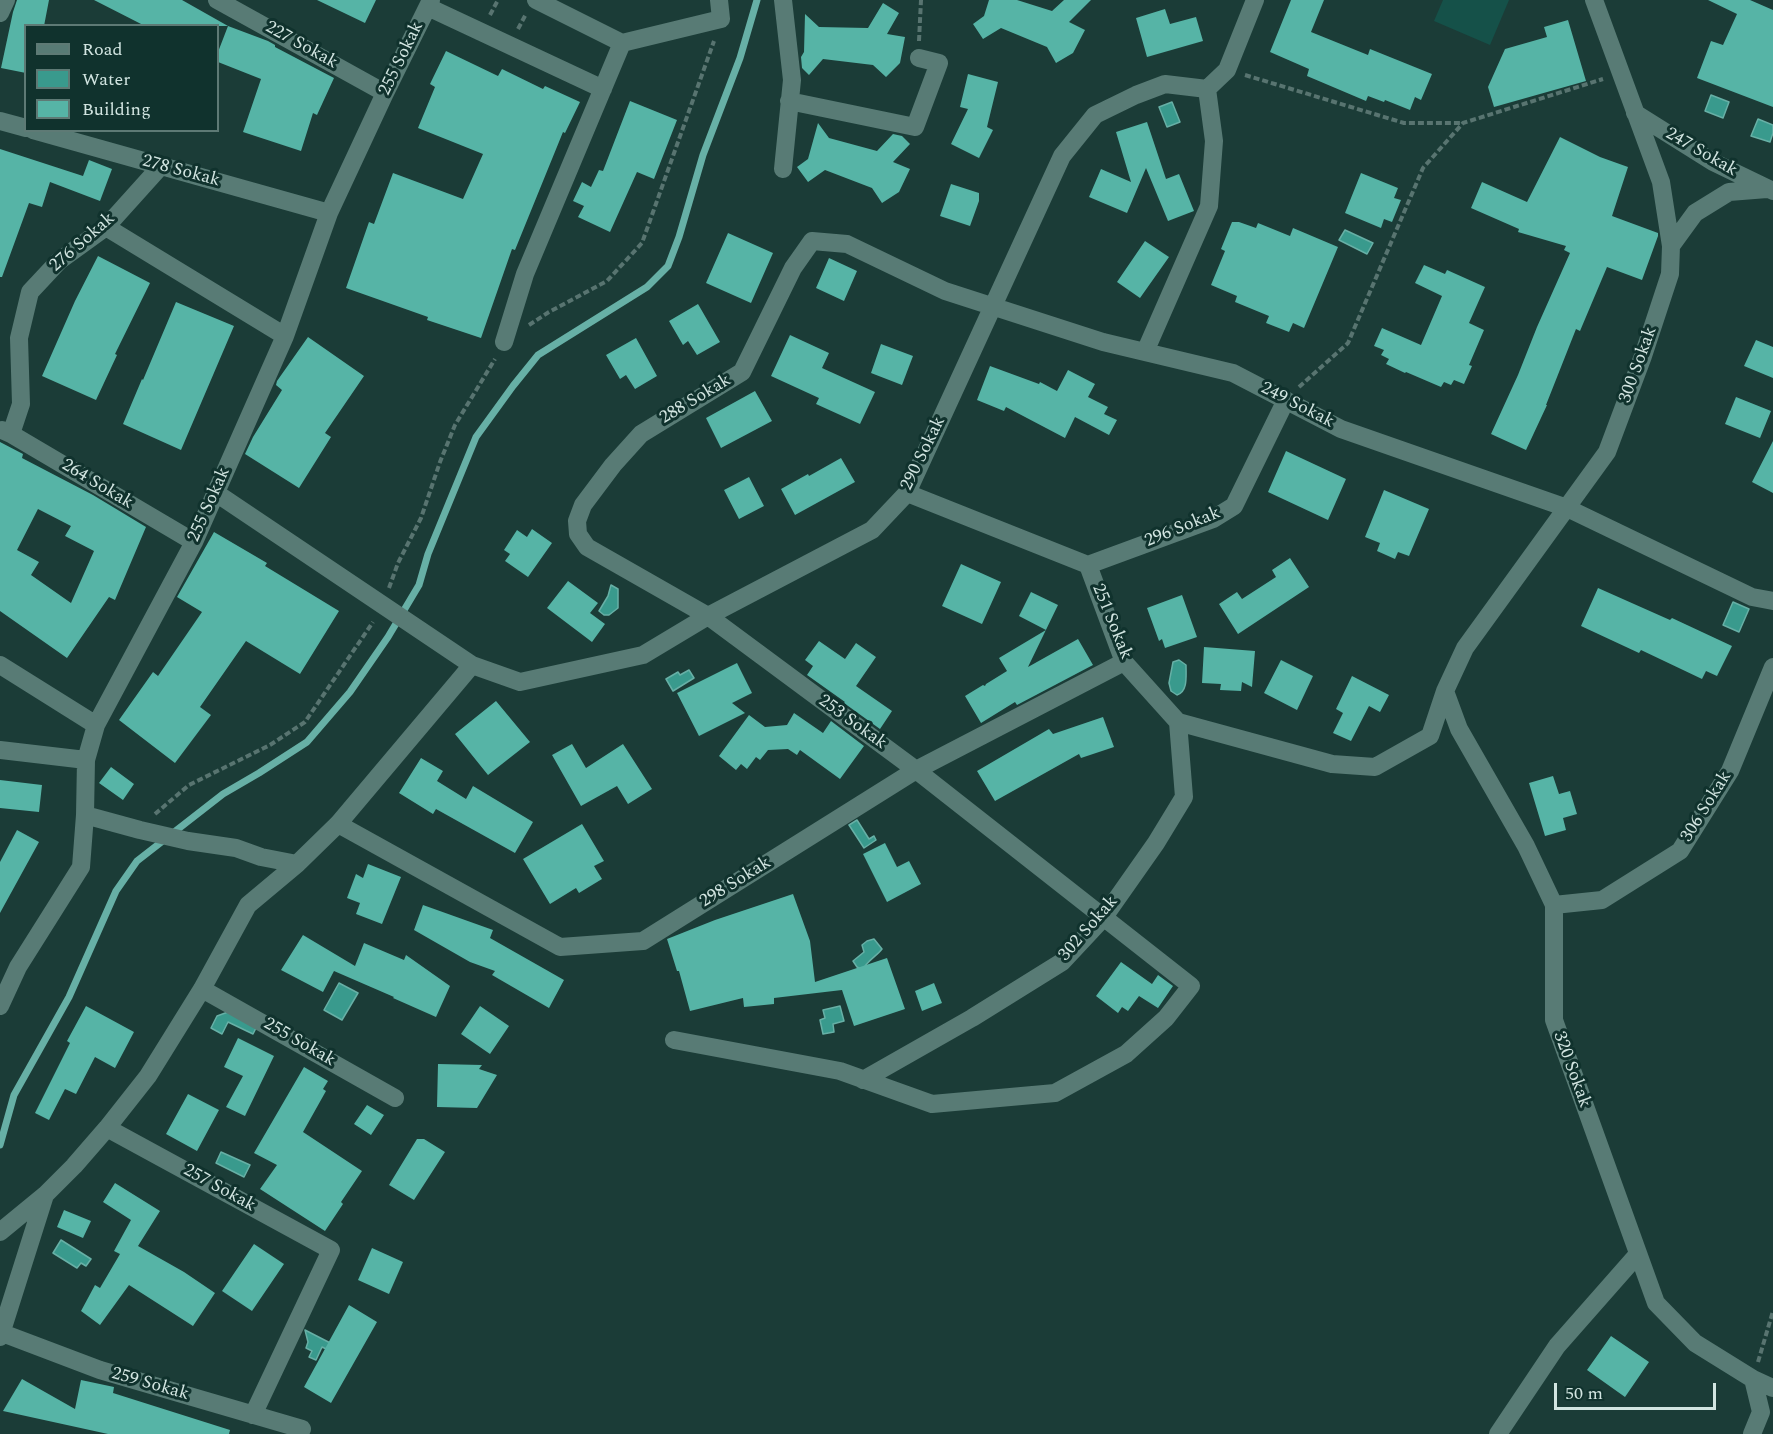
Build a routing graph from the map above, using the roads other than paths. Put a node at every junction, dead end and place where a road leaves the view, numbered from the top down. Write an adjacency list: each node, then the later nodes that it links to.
1 (6, 0): 9 (street)
2 (217, 0): 14 (street, 227 Sokak)
3 (719, 0): 10 (street)
4 (783, 0): 15 (street)
5 (1255, 0): 13 (street)
6 (1594, 0): 16 (street, 300 Sokak)
7 (429, 3): 12 (street); 14 (street, 255 Sokak)
8 (532, 5): 10 (street)
9 (0, 13)
10 (622, 43): 12 (street)
11 (919, 57): 15 (street)
12 (603, 89): 29 (street)
13 (1207, 89): 27 (street, 290 Sokak); 30 (street)
14 (385, 93): 23 (street, 255 Sokak)
15 (789, 101): 21 (street)
16 (1635, 113): 22 (street, 247 Sokak); 26 (street, 300 Sokak)
17 (0, 121): 18 (street)
18 (24, 127)
19 (40, 132): 20 (street, 278 Sokak)
20 (160, 167): 23 (street, 278 Sokak); 24 (street, 276 Sokak)
21 (783, 169)
22 (1771, 190): 26 (street, 247 Sokak)
23 (329, 213): 28 (street, 255 Sokak)
24 (106, 227): 28 (street); 32 (street, 276 Sokak)
25 (812, 241): 27 (street, 249 Sokak); 37 (street, 288 Sokak)
26 (1671, 246): 35 (street, 300 Sokak)
27 (994, 306): 30 (street, 249 Sokak); 34 (street, 290 Sokak)
28 (285, 336): 33 (street, 255 Sokak)
29 (504, 342)
30 (1144, 352): 31 (street, 249 Sokak)
31 (1286, 400): 35 (street, 249 Sokak); 38 (street, 296 Sokak)
32 (6, 431): 36 (street, 264 Sokak)
33 (216, 493): 36 (street, 255 Sokak); 43 (street, 290 Sokak)
34 (907, 493): 38 (street, 251 Sokak); 40 (street, 290 Sokak)
35 (1567, 508): 39 (street, 249 Sokak); 45 (street, 300 Sokak)
36 (194, 542): 47 (street, 255 Sokak)
37 (587, 547): 40 (street, 253 Sokak)
38 (1088, 565): 41 (street, 251 Sokak)
39 (1773, 601)
40 (708, 616): 43 (street, 290 Sokak); 50 (street, 253 Sokak)
41 (1124, 662): 46 (street, 251 Sokak); 50 (street, 298 Sokak)
42 (0, 665): 47 (street)
43 (472, 665): 52 (street)
44 (1773, 667): 54 (street, 306 Sokak)
45 (1445, 692): 46 (street); 54 (street, 320 Sokak)
46 (1178, 722): 55 (street, 302 Sokak)
47 (96, 725): 49 (street, 255 Sokak)
48 (0, 750): 49 (street)
49 (86, 760): 51 (street, 255 Sokak)
50 (916, 770): 52 (street, 298 Sokak); 55 (street, 253 Sokak)
51 (85, 815): 53 (street); 57 (street, 255 Sokak)
52 (338, 824): 53 (street)
53 (297, 864): 56 (street)
54 (1554, 905): 64 (street, 320 Sokak)
55 (1104, 917): 59 (street, 302 Sokak); 59 (street, 253 Sokak)
56 (202, 988): 60 (street, 255 Sokak); 61 (street)
57 (0, 1006)
58 (674, 1040): 59 (street)
59 (863, 1080)
60 (395, 1098)
61 (107, 1128): 62 (street); 68 (street, 257 Sokak)
62 (45, 1195): 63 (street); 65 (street)
63 (0, 1232)
64 (1638, 1254): 66 (street, 320 Sokak); 70 (street)
65 (1, 1335): 68 (street, 259 Sokak)
66 (1753, 1379): 67 (street, 320 Sokak); 71 (street)
67 (1773, 1388)
68 (253, 1415): 69 (street, 259 Sokak)
69 (302, 1429)
70 (1498, 1434)
71 (1752, 1434)

